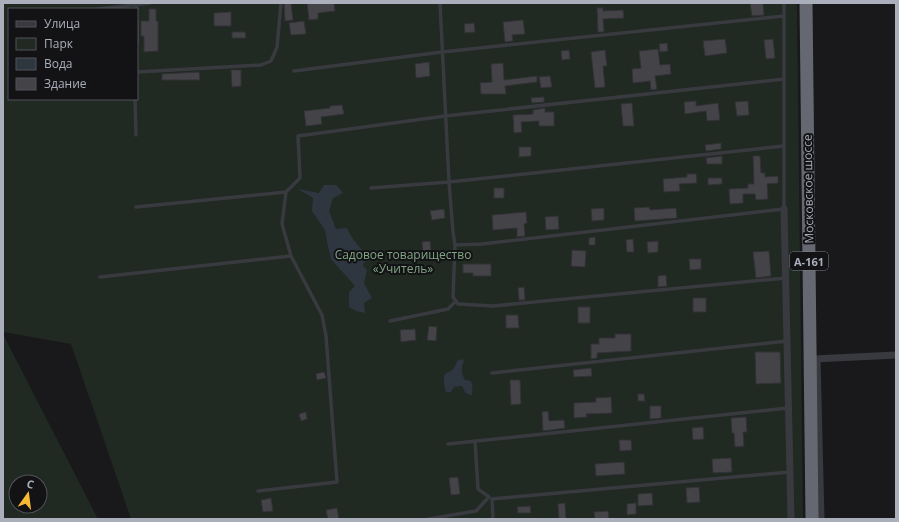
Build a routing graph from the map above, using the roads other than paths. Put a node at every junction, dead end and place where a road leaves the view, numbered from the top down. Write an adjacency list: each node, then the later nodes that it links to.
1 (136, 3): 2 (lane); 7 (lane)
2 (150, 3)
3 (280, 3): 11 (lane)
4 (440, 3): 9 (lane)
5 (784, 3): 8 (lane)
6 (806, 3): 30 (highway, Московское шоссе / А-161)
7 (104, 8)
8 (784, 16): 9 (lane); 12 (lane)
9 (442, 52): 10 (lane); 14 (lane)
10 (294, 71)
11 (138, 72)
12 (784, 79): 14 (lane); 16 (lane)
13 (135, 100): 15 (lane)
14 (446, 116): 17 (lane); 19 (lane)
15 (136, 135)
16 (784, 146): 17 (lane); 21 (lane)
17 (449, 182): 18 (lane); 22 (lane)
18 (371, 188)
19 (286, 192): 20 (lane); 23 (lane)
20 (136, 207)
21 (784, 209): 22 (lane); 25 (street)
22 (455, 245): 26 (lane)
23 (290, 256): 24 (lane); 36 (lane)
24 (100, 277)
25 (786, 278): 26 (lane); 28 (street)
26 (456, 301): 27 (lane)
27 (390, 321)
28 (787, 341): 31 (lane); 32 (street)
29 (896, 355): 30 (street)
30 (814, 359): 41 (highway, Московское шоссе / А-161); 42 (street)
31 (492, 373)
32 (788, 408): 33 (lane); 35 (street)
33 (475, 441): 34 (lane); 37 (lane)
34 (448, 444)
35 (790, 472): 37 (lane); 40 (street)
36 (258, 491)
37 (490, 498): 38 (lane); 39 (lane)
38 (428, 519)
39 (493, 519)
40 (791, 519)
41 (812, 519)
42 (820, 519)

